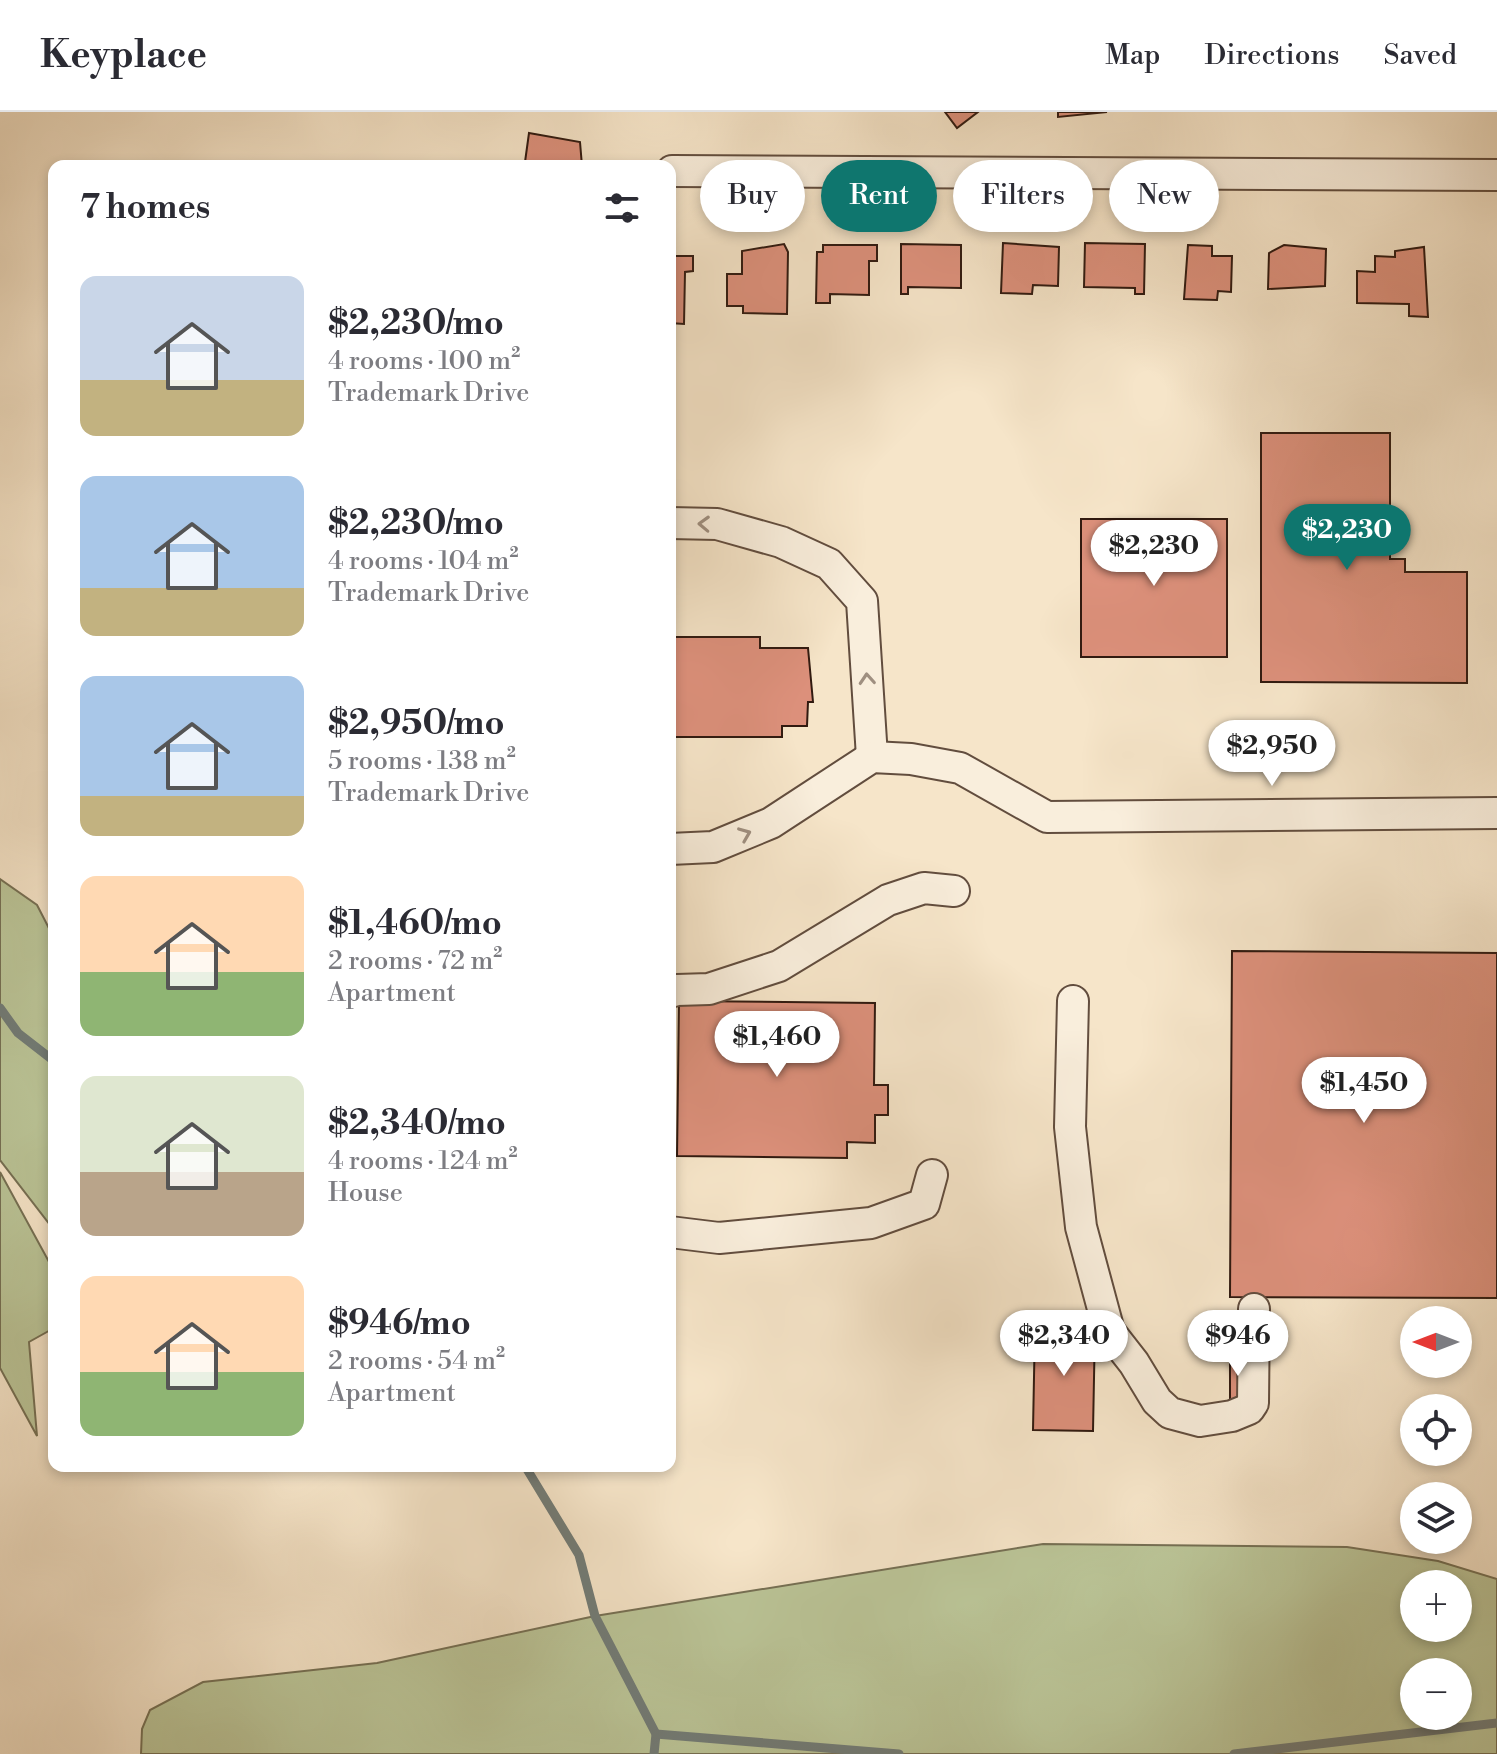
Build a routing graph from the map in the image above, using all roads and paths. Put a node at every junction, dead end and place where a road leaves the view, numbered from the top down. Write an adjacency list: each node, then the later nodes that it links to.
1 (676, 171): 2 (street)
2 (1497, 175)
3 (676, 523): 4 (street, one-way to 3)
4 (872, 757): 5 (street); 6 (street, one-way to 4)
5 (1497, 813)
6 (676, 849)
7 (954, 891): 8 (street)
8 (676, 990)
9 (1073, 1001): 12 (street)
10 (932, 1175): 11 (street)
11 (676, 1233)
12 (1254, 1309)

